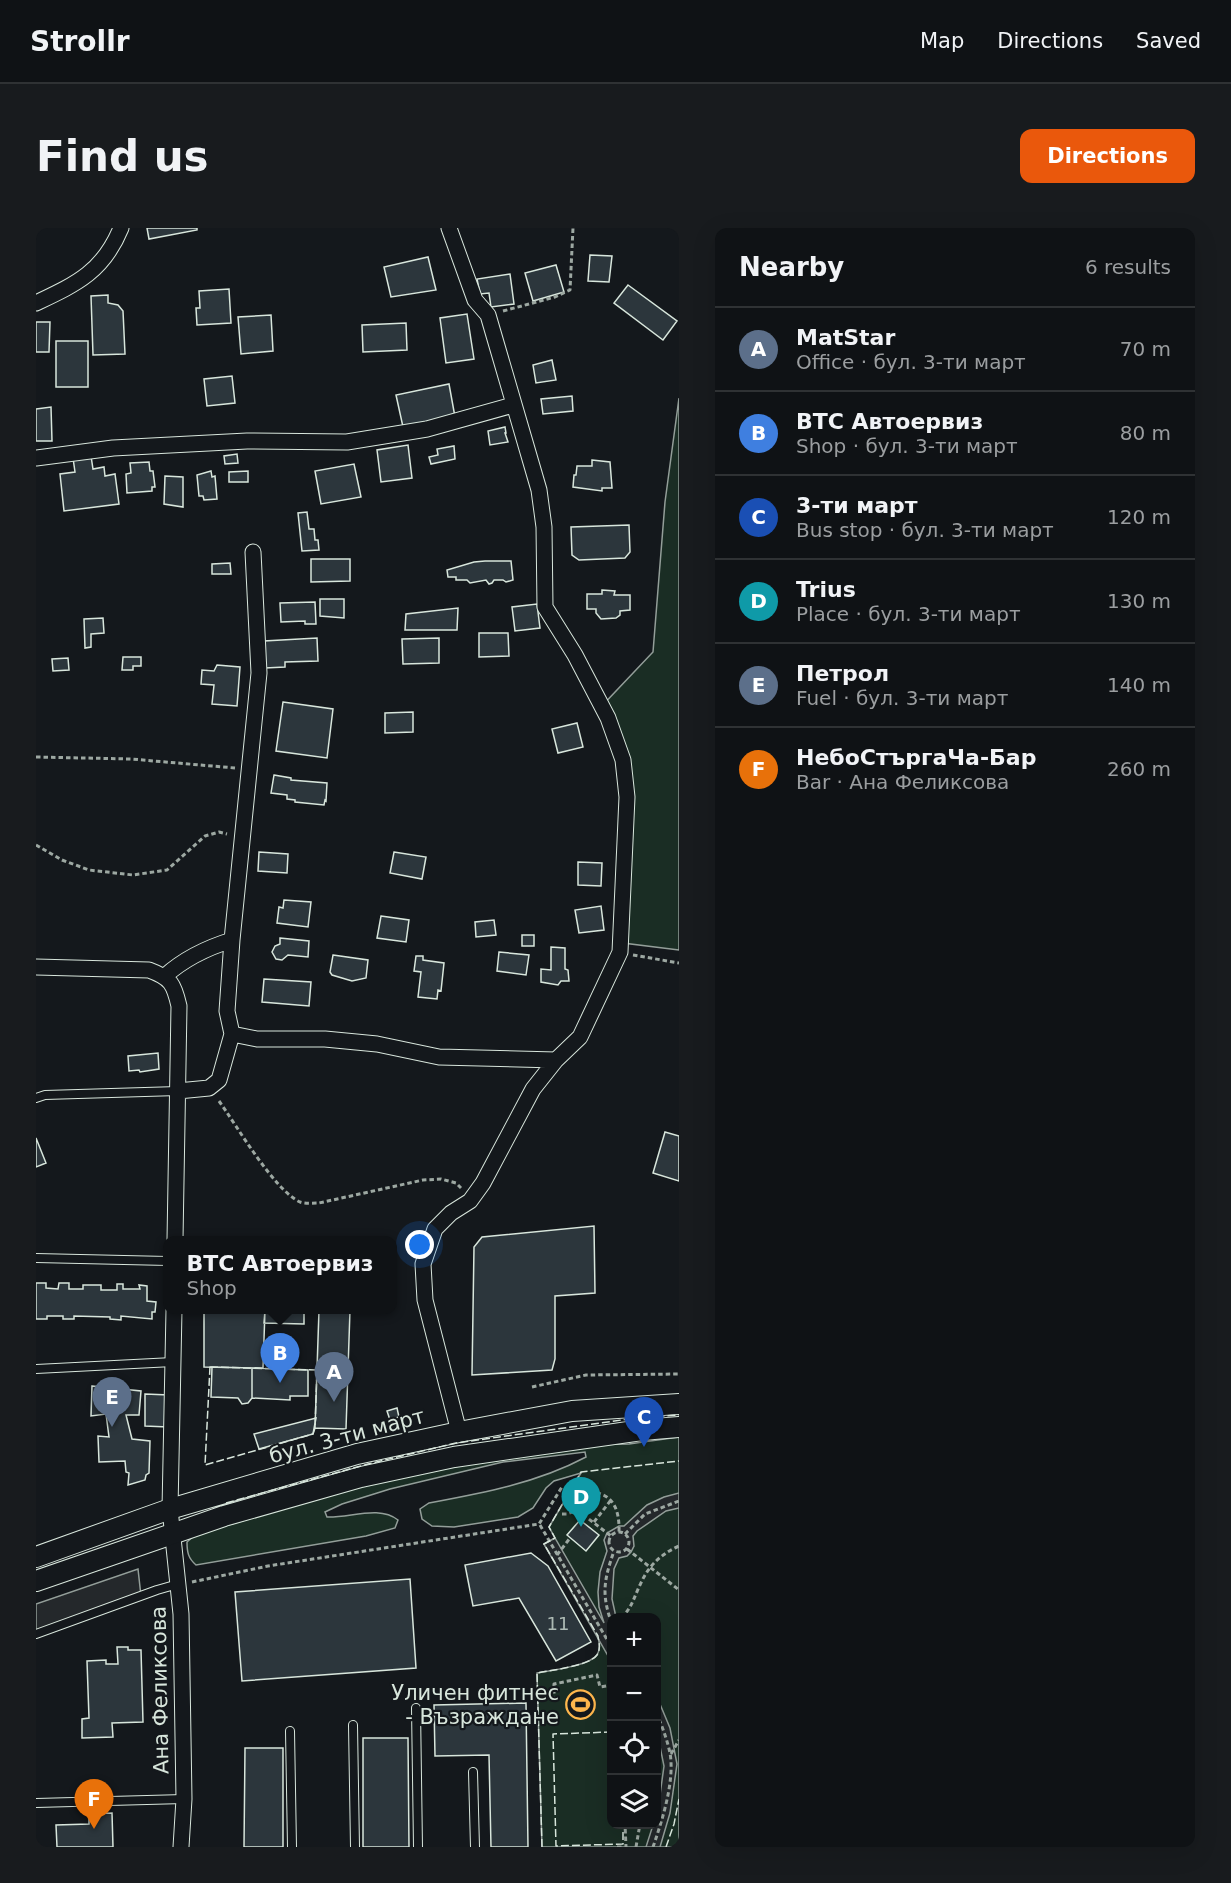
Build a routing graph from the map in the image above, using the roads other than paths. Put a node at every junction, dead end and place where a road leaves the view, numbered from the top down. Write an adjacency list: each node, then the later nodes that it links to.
1 (121, 228): 3 (street)
2 (449, 228): 4 (street)
3 (36, 303)
4 (513, 405): 5 (street); 11 (street)
5 (36, 458)
6 (253, 552): 7 (street)
7 (232, 940): 9 (street); 10 (street)
8 (36, 967): 9 (street)
9 (165, 976): 12 (street)
10 (232, 1034): 11 (street); 12 (street)
11 (556, 1060): 22 (street)
12 (178, 1091): 13 (lane); 14 (street)
13 (36, 1098)
14 (175, 1236)
15 (36, 1258): 16 (lane)
16 (163, 1262)
17 (174, 1314): 18 (street, Ана Феликсова)
18 (173, 1362): 19 (lane); 23 (street, Ана Феликсова)
19 (36, 1369)
20 (679, 1404): 22 (street, бул. 3-ти март)
21 (679, 1427): 24 (street, бул. 3-ти март)
22 (459, 1432): 23 (street, бул. 3-ти март)
23 (170, 1509): 24 (street, Ана Феликсова); 25 (street, бул. 3-ти март)
24 (174, 1533): 26 (street, бул. 3-ти март); 27 (street, Ана Феликсова)
25 (36, 1557)
26 (36, 1581)
27 (178, 1584): 28 (lane); 33 (street, Ана Феликсова)
28 (36, 1634)
29 (416, 1707): 38 (lane)
30 (353, 1725): 37 (lane)
31 (290, 1731): 36 (lane)
32 (473, 1772): 39 (lane)
33 (184, 1799): 34 (lane); 35 (street, Ана Феликсова)
34 (36, 1803)
35 (181, 1847)
36 (292, 1847)
37 (355, 1847)
38 (418, 1847)
39 (475, 1847)

